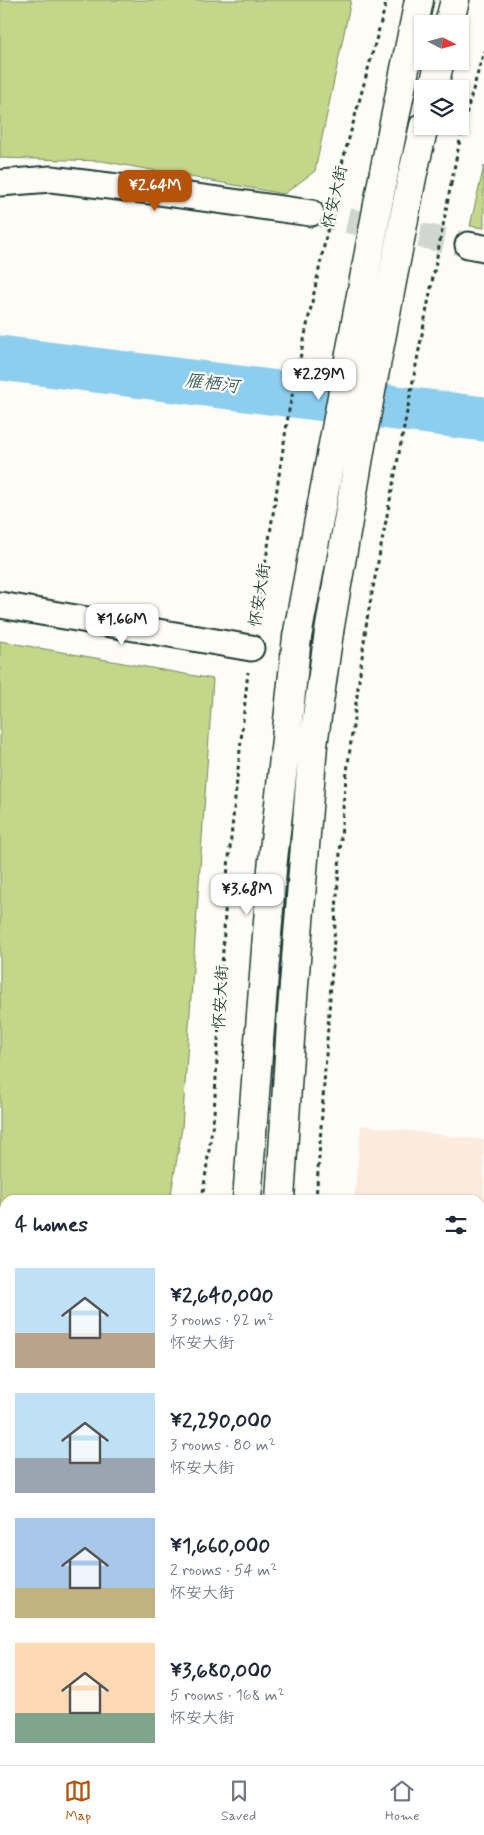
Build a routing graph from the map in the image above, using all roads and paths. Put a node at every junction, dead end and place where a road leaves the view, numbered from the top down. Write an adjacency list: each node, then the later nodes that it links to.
1 (387, 0): 10 (path, 怀安大街, bridge)
2 (419, 0): 12 (main road, bridge)
3 (455, 0): 4 (main road)
4 (451, 15)
5 (484, 51): 14 (path, bridge)
6 (422, 135): 13 (main road, bridge)
7 (0, 183): 8 (street)
8 (311, 213)
9 (0, 605): 10 (street)
10 (251, 648): 11 (path, 怀安大街)
11 (203, 1195)
12 (247, 1195)
13 (280, 1195)
14 (316, 1195)

